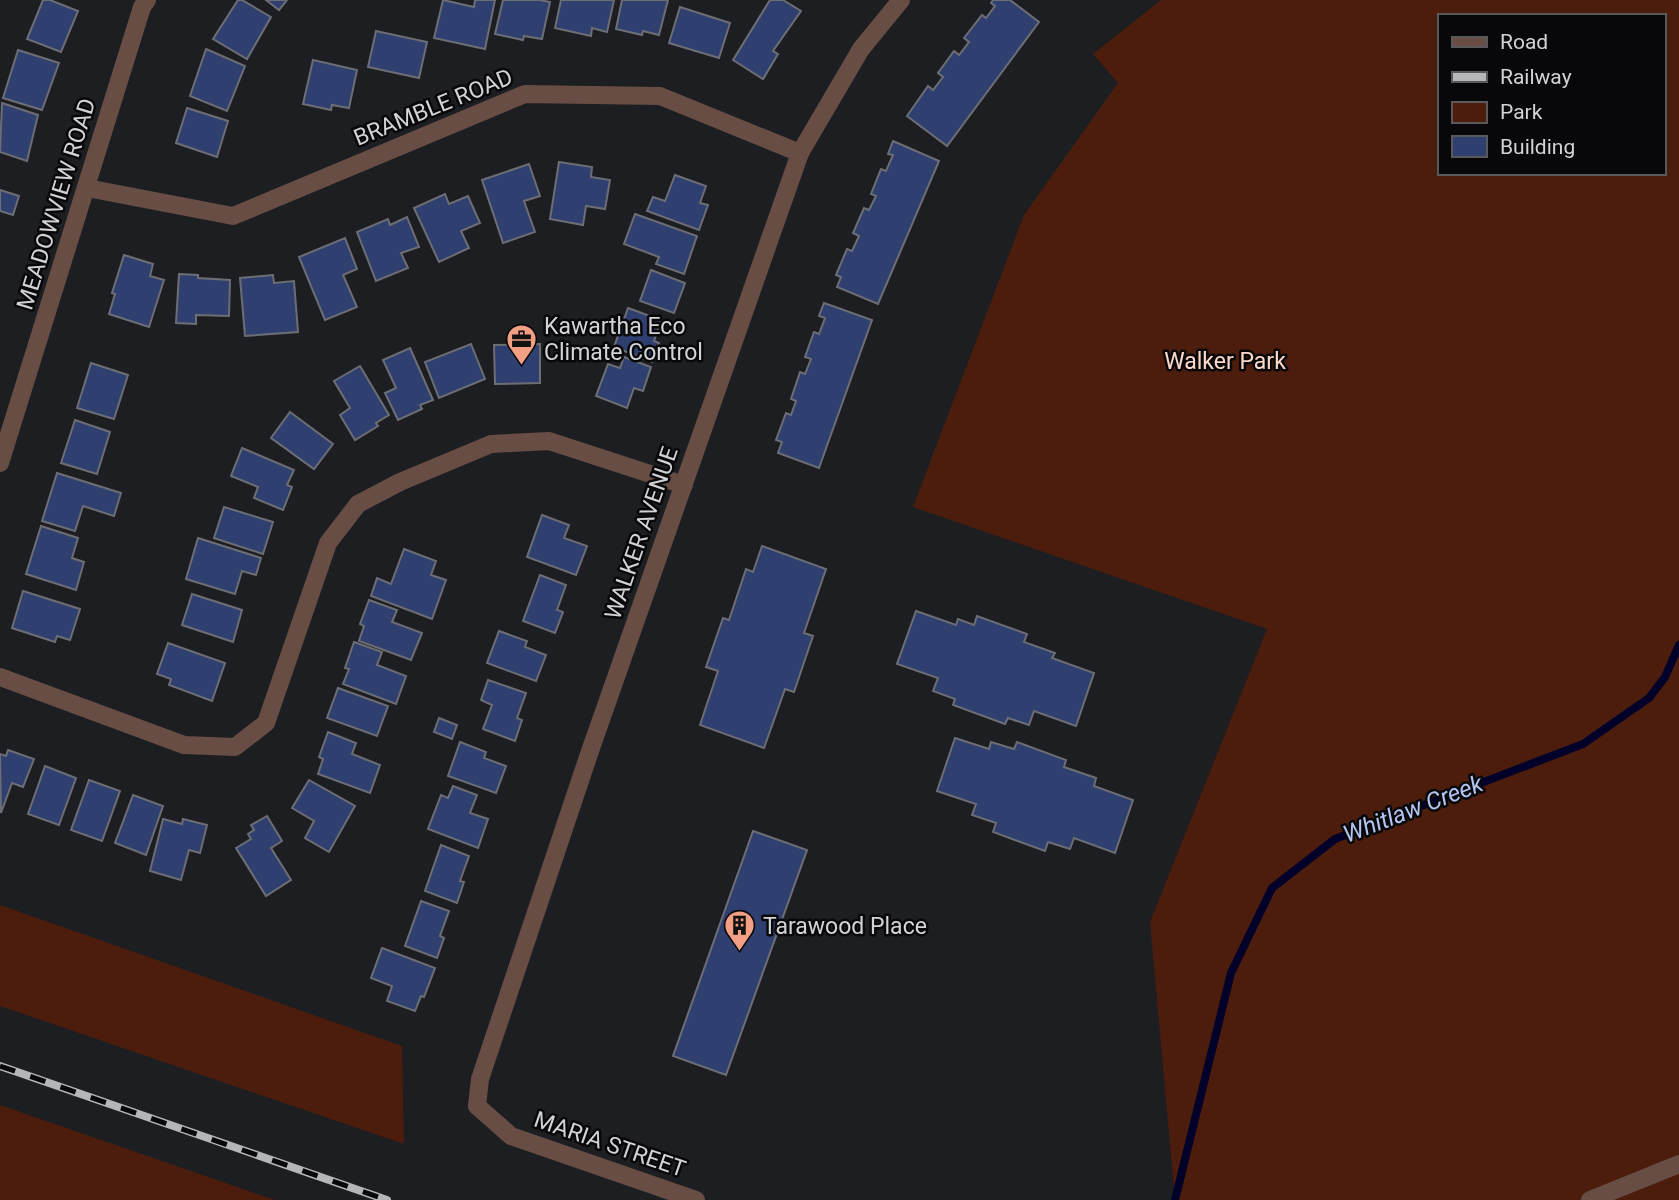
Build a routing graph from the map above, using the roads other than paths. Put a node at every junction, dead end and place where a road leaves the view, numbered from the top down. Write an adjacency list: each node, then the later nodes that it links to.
1 (147, 0): 4 (street, MEADOWVIEW ROAD)
2 (901, 0): 3 (street, WALKER AVENUE)
3 (800, 153): 4 (street, BRAMBLE ROAD); 6 (street, WALKER AVENUE)
4 (87, 188): 5 (street, MEADOWVIEW ROAD)
5 (0, 463)
6 (684, 485): 7 (street); 8 (street, WALKER AVENUE)
7 (0, 677)
8 (477, 1106): 10 (street, MARIA STREET)
9 (1679, 1164): 11 (street)
10 (696, 1200)
11 (1590, 1200)

